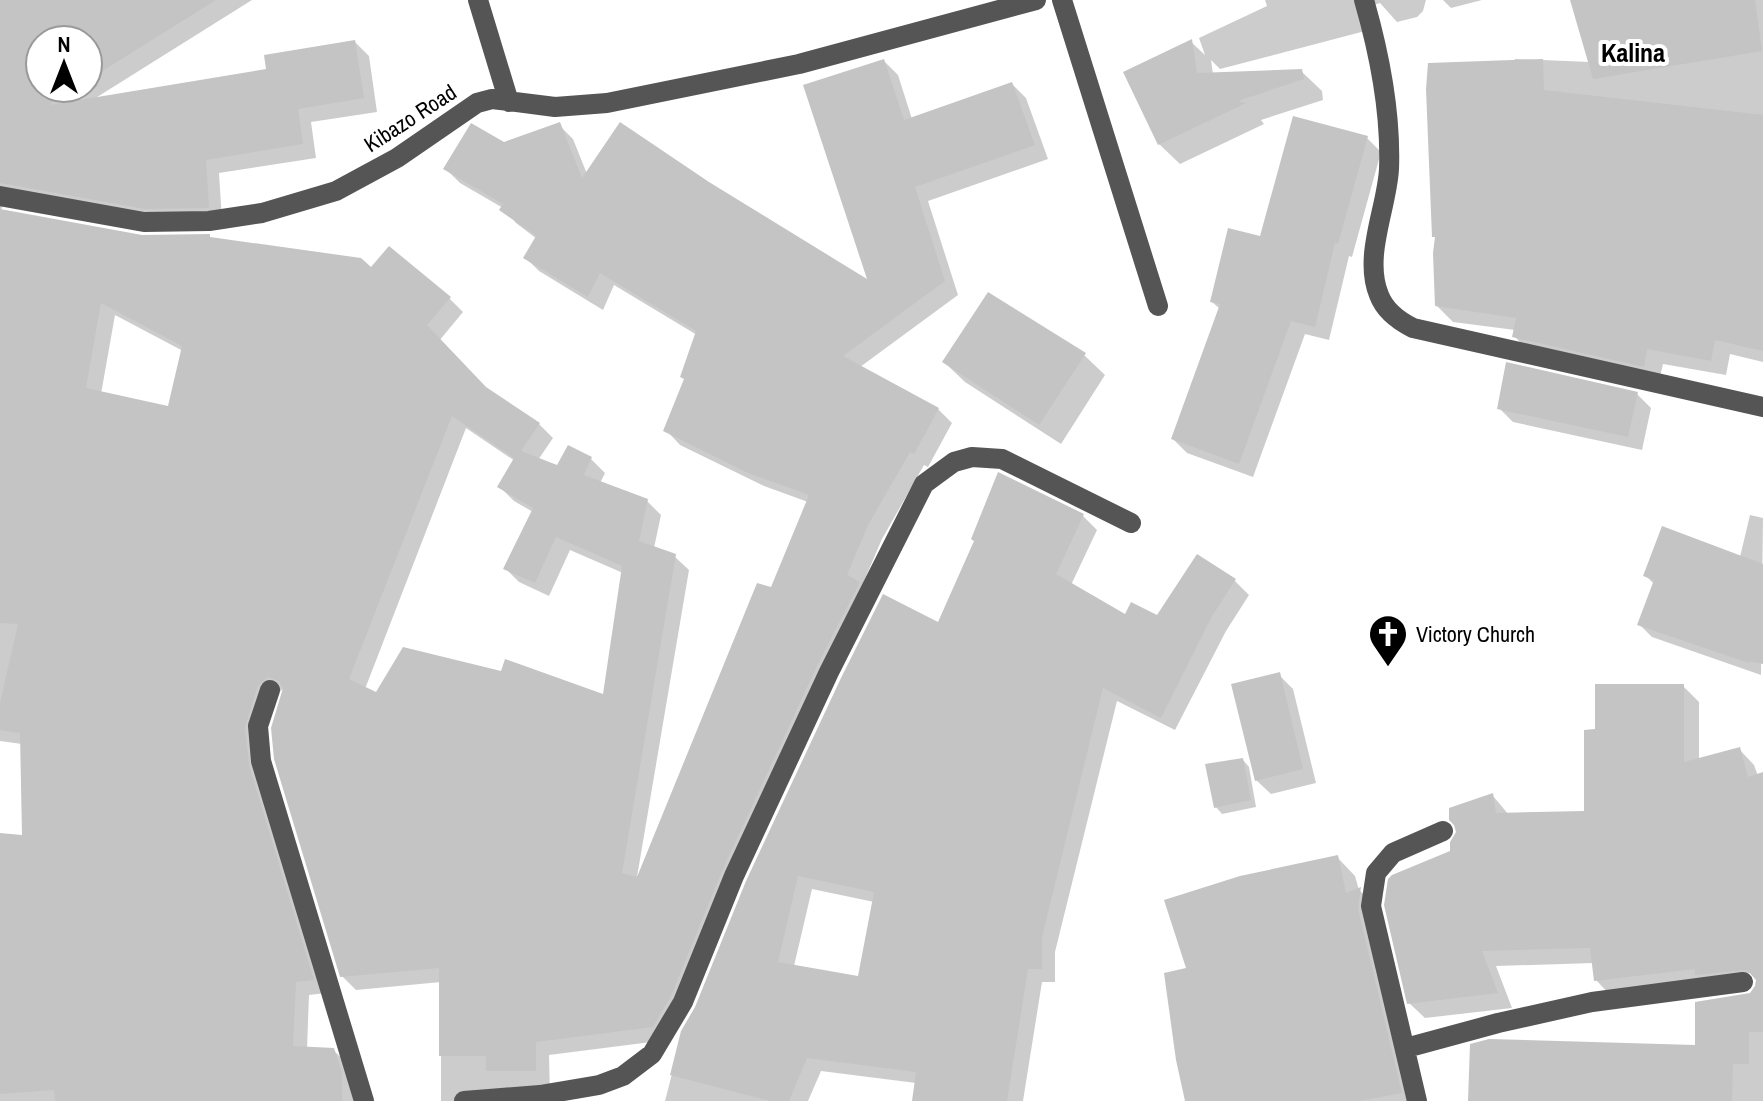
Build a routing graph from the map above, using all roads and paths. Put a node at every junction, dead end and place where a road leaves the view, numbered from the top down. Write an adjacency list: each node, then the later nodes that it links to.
1 (478, 0): 5 (street)
2 (1036, 0): 5 (street, Kibazo Road)
3 (1062, 0): 7 (street)
4 (1364, 0): 8 (street)
5 (509, 102): 6 (street, Kibazo Road)
6 (0, 196)
7 (1158, 306)
8 (1763, 407)
9 (1131, 523): 15 (street)
10 (270, 690): 14 (street)
11 (1443, 831): 13 (street)
12 (1743, 982): 13 (street)
13 (1406, 1048): 16 (street)
14 (364, 1101)
15 (464, 1101)
16 (1417, 1101)

